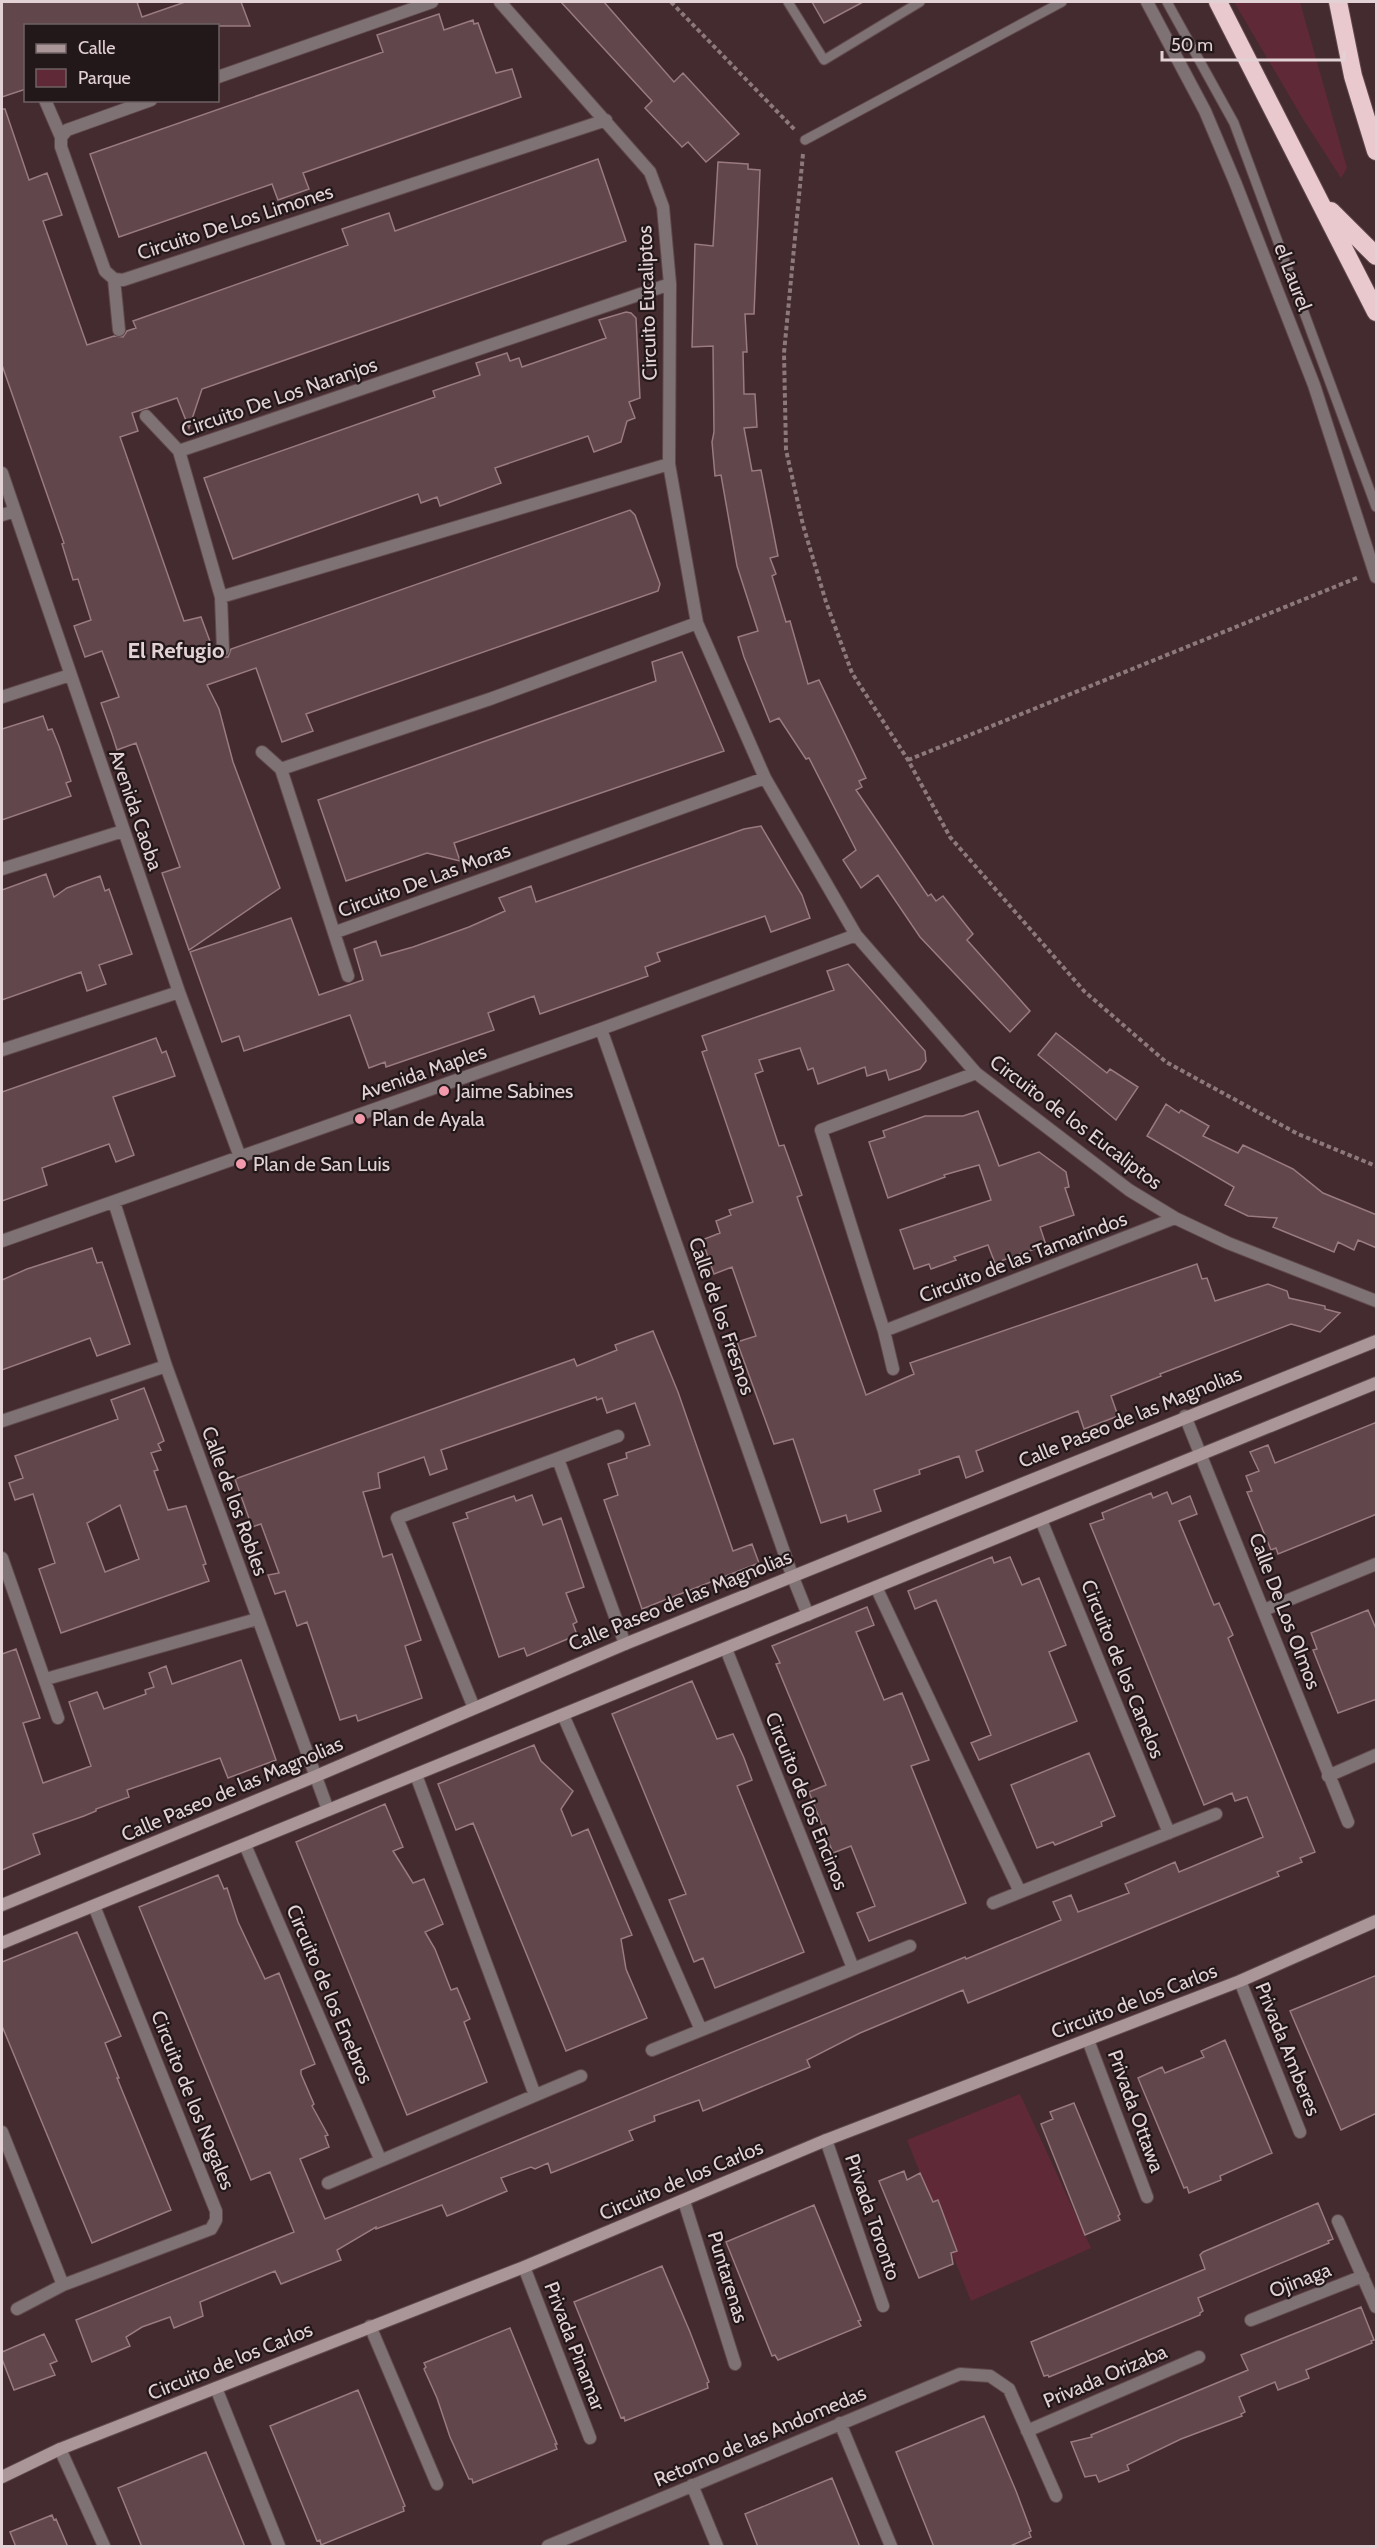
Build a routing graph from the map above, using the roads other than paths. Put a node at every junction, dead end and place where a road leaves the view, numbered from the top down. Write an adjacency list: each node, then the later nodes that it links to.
1 (432, 2): 10 (street)
2 (500, 2): 13 (street, Circuito Eucaliptos)
3 (788, 2): 4 (lane)
4 (920, 2)
5 (1062, 2): 15 (lane)
6 (1147, 2): 30 (street, el Laurel)
7 (1167, 2): 27 (lane)
8 (1218, 2): 17 (highway)
9 (1338, 2): 16 (highway)
10 (219, 77)
11 (46, 102): 14 (street)
12 (145, 102): 14 (street)
13 (606, 120): 19 (street, Circuito De Los Limones); 20 (street, Circuito Eucaliptos)
14 (62, 137): 19 (street)
15 (805, 140)
16 (1377, 151)
17 (1320, 200): 18 (highway); 21 (highway)
18 (1377, 256)
19 (114, 279): 22 (street)
20 (670, 284): 24 (street, Circuito De Los Naranjos); 25 (street, Circuito Eucaliptos)
21 (1377, 312)
22 (119, 330)
23 (147, 416): 24 (street)
24 (179, 451): 31 (street, Circuito De Los Naranjos)
25 (669, 464): 31 (street); 32 (street, Circuito Eucaliptos)
26 (2, 473): 28 (street, Avenida Caoba)
27 (1377, 507)
28 (15, 511): 29 (street); 34 (street, Avenida Caoba)
29 (2, 515)
30 (1375, 574)
31 (221, 597): 33 (street, Circuito De Los Naranjos)
32 (697, 623): 37 (street); 38 (street, Circuito de los Eucaliptos)
33 (223, 650)
34 (70, 675): 35 (street); 39 (street, Avenida Caoba)
35 (2, 697)
36 (262, 752): 37 (street)
37 (281, 769): 41 (street, Circuito De Las Moras)
38 (765, 778): 41 (street, Circuito De Las Moras); 42 (street, Circuito de los Eucaliptos)
39 (123, 831): 40 (street); 44 (street, Avenida Caoba)
40 (2, 868)
41 (336, 932): 43 (street)
42 (856, 935): 45 (street, Avenida Maples); 47 (street, Circuito de los Eucaliptos)
43 (348, 976)
44 (179, 992): 46 (street); 48 (street, Avenida Caoba)
45 (601, 1029): 48 (street, Avenida Maples); 66 (street, Calle de los Fresnos)
46 (2, 1050)
47 (976, 1073): 50 (street, Circuito de los Eucaliptos); 53 (street)
48 (240, 1157): 49 (street, Avenida Maples)
49 (114, 1202): 51 (street, Avenida Maples); 55 (street, Calle de los Robles)
50 (1175, 1218): 52 (street, Circuito de los Eucaliptos); 53 (street, Circuito de las Tamarindos)
51 (2, 1241)
52 (1377, 1302)
53 (884, 1331): 56 (street)
54 (1377, 1341): 58 (street, Calle Paseo de las Magnolias)
55 (166, 1366): 59 (street); 70 (street, Calle de los Robles)
56 (893, 1369)
57 (1377, 1383): 61 (street)
58 (1185, 1416): 61 (street, Calle De Los Olmos); 66 (street, Calle Paseo de las Magnolias)
59 (2, 1421)
60 (618, 1436): 62 (street)
61 (1202, 1453): 63 (street); 68 (street, Calle De Los Olmos)
62 (558, 1459): 71 (street); 74 (street)
63 (1041, 1520): 67 (street); 84 (street, Circuito de los Canelos)
64 (2, 1558): 73 (street)
65 (1377, 1563): 68 (street)
66 (792, 1575): 69 (street, Calle de los Fresnos); 71 (street, Calle Paseo de las Magnolias)
67 (876, 1587): 69 (street); 86 (street)
68 (1264, 1610): 80 (street, Calle De Los Olmos)
69 (808, 1615): 72 (street)
70 (257, 1619): 73 (street); 79 (street, Calle de los Robles)
71 (625, 1644): 74 (street, Calle Paseo de las Magnolias)
72 (726, 1648): 75 (street); 93 (street, Circuito de los Encinos)
73 (46, 1679): 76 (street)
74 (474, 1708): 79 (street, Calle Paseo de las Magnolias)
75 (563, 1715): 78 (street); 95 (street)
76 (58, 1718)
77 (1377, 1755): 80 (street)
78 (416, 1775): 81 (street); 99 (street)
79 (316, 1776): 81 (street, Calle de los Robles); 88 (street, Calle Paseo de las Magnolias)
80 (1328, 1776): 83 (street, Calle De Los Olmos)
81 (328, 1810): 85 (street)
82 (1216, 1814): 84 (street)
83 (1348, 1822)
84 (1169, 1833): 86 (street)
85 (245, 1845): 89 (street); 103 (street, Circuito de los Enebros)
86 (1020, 1892): 87 (street)
87 (993, 1903)
88 (2, 1905)
89 (94, 1906): 91 (street); 110 (street, Circuito de los Nogales)
90 (1377, 1921): 94 (street, Circuito de los Carlos)
91 (2, 1943)
92 (910, 1946): 93 (street)
93 (853, 1968): 95 (street)
94 (1240, 1981): 96 (street, Circuito de los Carlos); 101 (street, Privada Amberes)
95 (701, 2030): 97 (street)
96 (1088, 2040): 102 (street, Circuito de los Carlos); 105 (street, Privada Ottawa)
97 (652, 2050)
98 (581, 2076): 99 (street)
99 (535, 2095): 103 (street)
100 (2, 2132): 110 (street)
101 (1299, 2132)
102 (826, 2140): 106 (street, Circuito de los Carlos); 111 (street, Privada Toronto)
103 (380, 2159): 104 (street)
104 (328, 2183)
105 (1147, 2197)
106 (684, 2201): 108 (street, Circuito de los Carlos); 117 (street, Puntarenas)
107 (1338, 2221): 109 (street)
108 (524, 2267): 115 (street, Circuito de los Carlos); 122 (street, Privada Pinamar)
109 (1363, 2276): 112 (street); 114 (street, Ojinaga)
110 (63, 2285): 113 (street, Circuito de los Nogales)
111 (883, 2306)
112 (1377, 2307)
113 (17, 2309)
114 (1251, 2320)
115 (370, 2326): 119 (street, Circuito de los Carlos); 125 (street)
116 (1199, 2357): 121 (street, Privada Orizaba)
117 (735, 2364)
118 (990, 2376): 120 (street, Retorno de las Andomedas); 121 (street, Privada Orizaba)
119 (216, 2388): 123 (street, Circuito de los Carlos); 129 (street)
120 (840, 2423): 126 (street, Retorno de las Andomedas); 132 (street)
121 (1028, 2431): 127 (street, Privada Orizaba)
122 (590, 2438)
123 (60, 2449): 124 (street, Circuito de los Carlos); 128 (street)
124 (2, 2477)
125 (437, 2484)
126 (692, 2485): 130 (street, Retorno de las Andomedas); 131 (street)
127 (1056, 2496)
128 (104, 2547)
129 (279, 2547)
130 (548, 2547)
131 (717, 2547)
132 (891, 2547)

